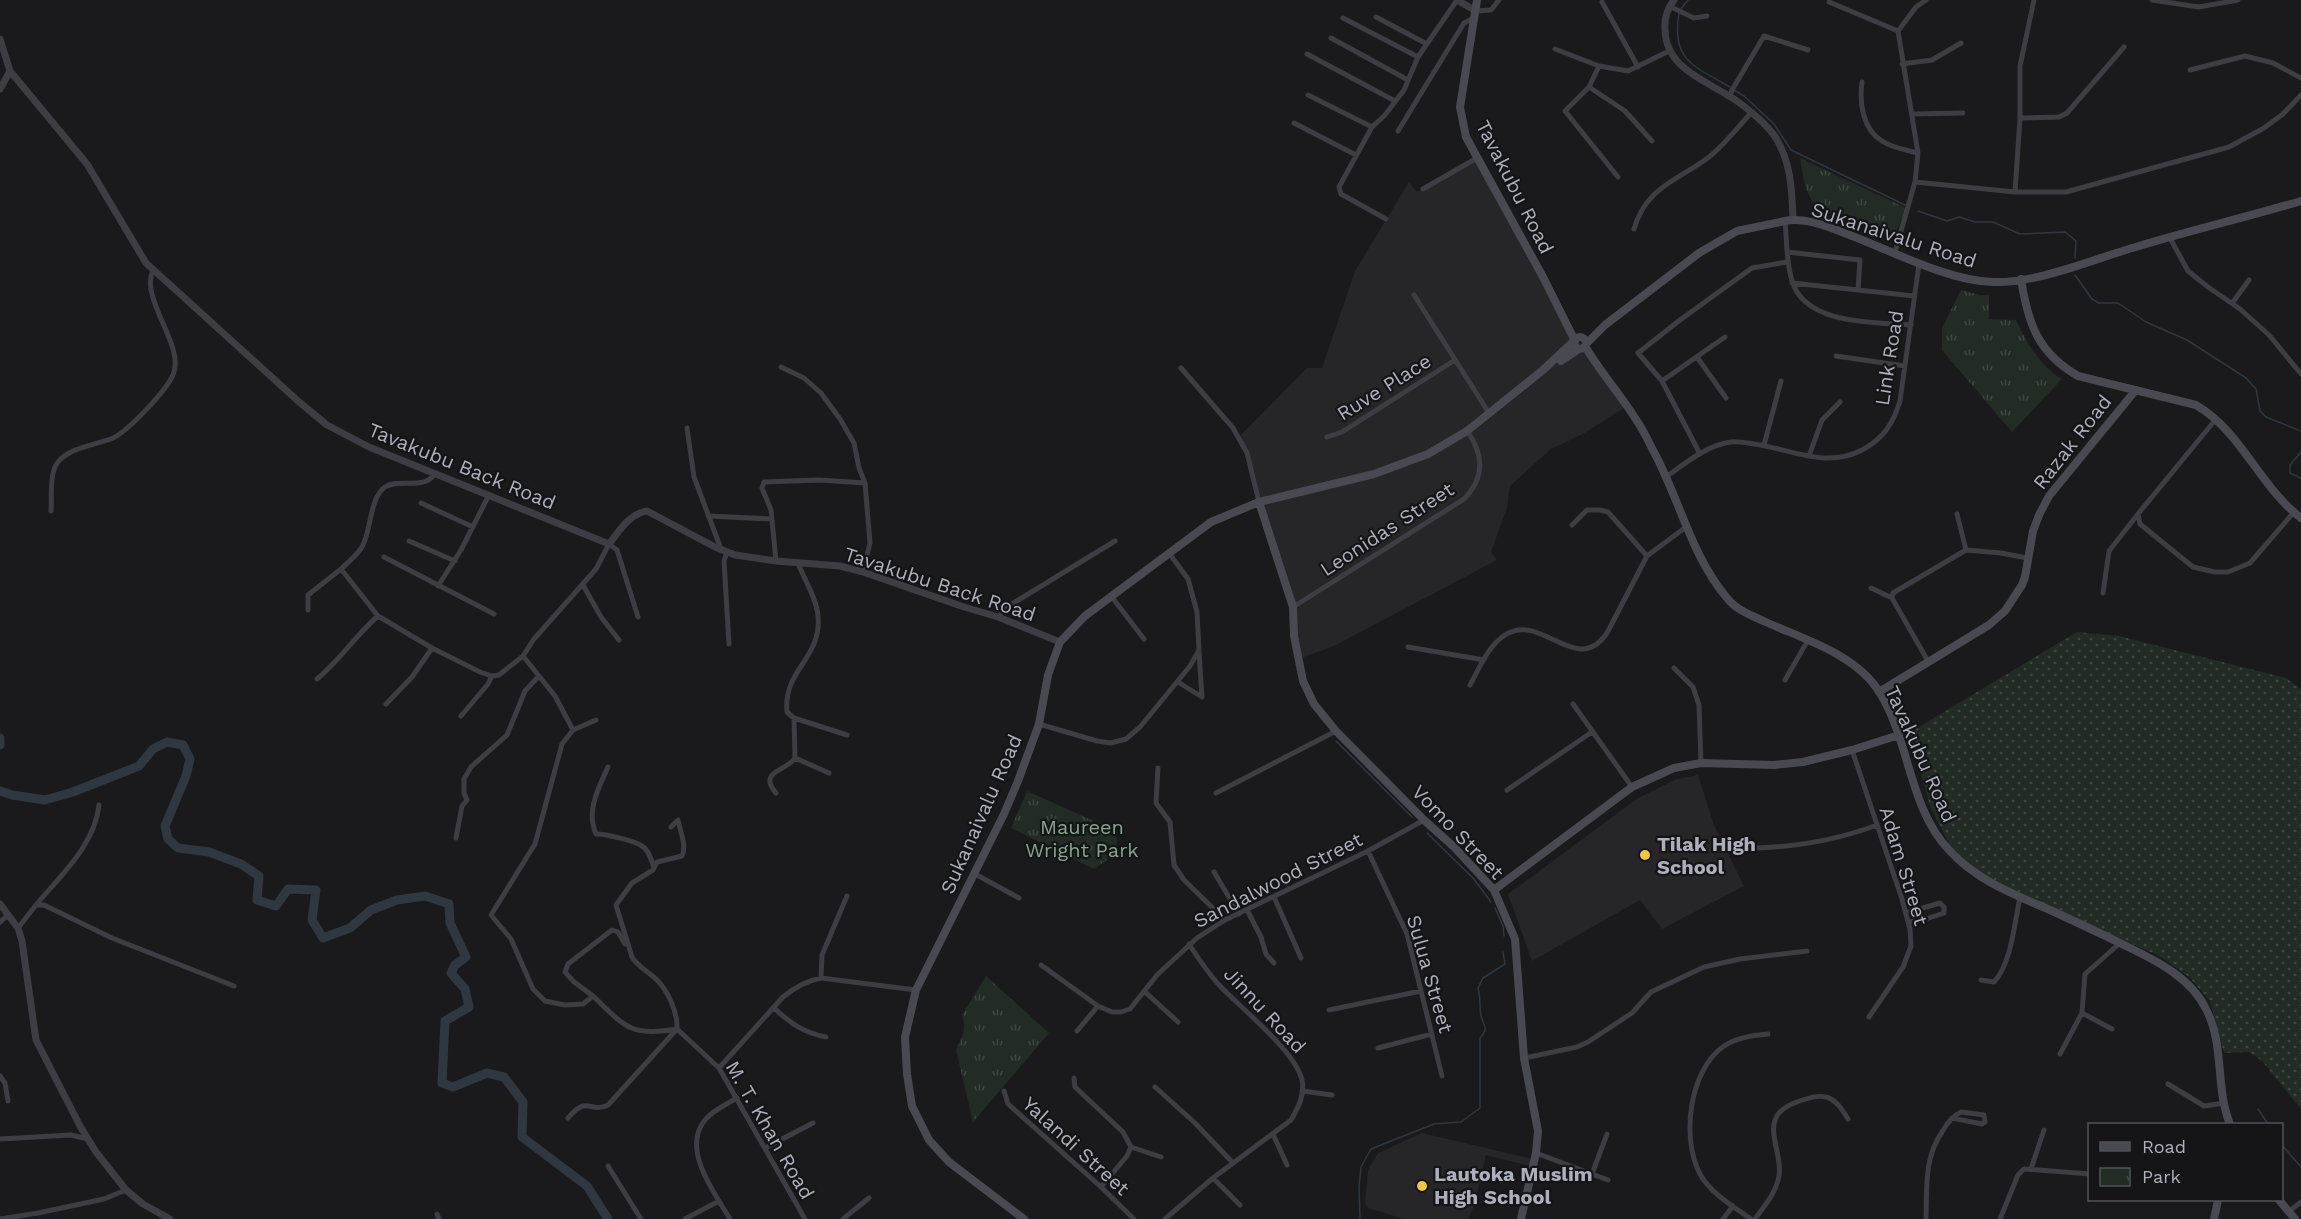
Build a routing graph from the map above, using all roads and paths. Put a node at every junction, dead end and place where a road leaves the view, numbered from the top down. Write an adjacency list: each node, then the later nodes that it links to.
1 (1457, 0): 13 (street); 21 (street)
2 (1477, 0): 13 (main road, Tavakubu Road)
3 (1499, 0): 13 (street)
4 (1912, 0): 12 (street)
5 (1926, 0): 12 (street)
6 (2034, 0): 45 (street)
7 (2152, 0): 8 (street)
8 (2238, 0)
9 (1602, 2): 30 (street)
10 (1829, 2): 17 (street)
11 (1671, 3): 14 (street); 25 (street)
12 (1916, 7): 17 (street)
13 (1476, 14): 48 (street); 52 (main road, Tavakubu Road)
14 (1707, 16)
15 (1376, 17): 21 (street)
16 (1343, 18): 27 (street)
17 (1898, 31): 28 (street)
18 (1331, 38): 34 (street)
19 (0, 39): 32 (street, Tavakubu Back Road)
20 (1961, 43): 28 (street)
21 (1427, 44): 27 (street)
22 (2124, 47): 45 (street)
23 (1555, 49): 29 (street)
24 (1808, 50): 38 (street)
25 (1668, 51): 30 (street); 38 (street)
26 (1307, 54): 41 (street)
27 (1418, 57): 34 (street)
28 (1902, 64): 44 (street)
29 (1599, 66): 30 (street); 36 (street)
30 (1638, 68)
31 (2190, 70): 33 (street)
32 (10, 71): 37 (street); 66 (street, Tavakubu Back Road)
33 (2301, 78)
34 (1408, 80): 41 (street)
35 (1862, 82): 50 (street)
36 (1589, 87): 49 (street); 53 (street)
37 (0, 89)
38 (1732, 91): 42 (street)
39 (1308, 95): 47 (street)
40 (2301, 95): 56 (street)
41 (1395, 101): 47 (street)
42 (1751, 113): 59 (street); 60 (street)
43 (1963, 113): 44 (street)
44 (1912, 114): 50 (street)
45 (2020, 118): 56 (street)
46 (1294, 123): 51 (street)
47 (1372, 127): 51 (street)
48 (1398, 131)
49 (1652, 141)
50 (1918, 153): 54 (street)
51 (1356, 155): 58 (street)
52 (1477, 158): 55 (street); 76 (main road, Tavakubu Road)
53 (1618, 177)
54 (1915, 182): 56 (street); 63 (street)
55 (1423, 189)
56 (2015, 192)
57 (2301, 201): 61 (main road, Sukanaivalu Road)
58 (1386, 219)
59 (1789, 220): 62 (street); 63 (main road, Sukanaivalu Road); 76 (main road, Sukanaivalu Road)
60 (1634, 229)
61 (2169, 238): 67 (main road, Sukanaivalu Road); 73 (street)
62 (1787, 252): 64 (street); 70 (street)
63 (1895, 252): 65 (main road, Sukanaivalu Road)
64 (1787, 262): 69 (street); 84 (street)
65 (1919, 264): 67 (main road, Sukanaivalu Road); 72 (street, Link Road)
66 (153, 270): 97 (street, Tavakubu Back Road); 103 (street)
67 (2021, 279): 86 (main road)
68 (2249, 280): 73 (street)
69 (1792, 283): 70 (street); 74 (street)
70 (1858, 290): 72 (street)
71 (1414, 295): 79 (street)
72 (1914, 296): 74 (street, Link Road)
73 (2232, 302): 83 (street)
74 (1911, 325): 80 (street, Link Road)
75 (1725, 337): 78 (street)
76 (1580, 343): 89 (main road, Sukanaivalu Road); 98 (main road, Tavakubu Road)
77 (1836, 356): 80 (street)
78 (1696, 357): 84 (street); 87 (street)
79 (1455, 360): 89 (street); 93 (street, Ruve Place)
80 (1905, 366): 96 (street, Link Road)
81 (781, 367): 99 (street)
82 (1181, 368): 101 (street)
83 (2301, 374)
84 (1662, 381): 95 (street)
85 (1781, 381): 94 (street)
86 (2135, 391): 90 (main road); 121 (main road, Razak Road)
87 (1726, 398)
88 (1840, 402): 96 (street)
89 (1489, 413): 92 (main road, Sukanaivalu Road)
90 (2216, 419): 104 (main road); 106 (street)
91 (687, 428): 107 (street)
92 (1467, 431): 101 (main road, Sukanaivalu Road); 133 (street, Leonidas Street)
93 (1327, 437)
94 (1764, 446): 95 (street, Link Road); 96 (street, Link Road)
95 (1700, 454): 98 (street, Link Road)
96 (1809, 456)
97 (434, 475): 100 (street, Tavakubu Back Road); 125 (street)
98 (1667, 476): 112 (main road, Tavakubu Road)
99 (866, 483): 109 (street); 126 (street)
100 (489, 495): 111 (street); 115 (street, Tavakubu Back Road)
101 (1259, 502): 118 (main road, Sukanaivalu Road); 133 (main road, Vomo Street)
102 (421, 503): 111 (street)
103 (51, 511)
104 (2294, 512): 106 (street); 108 (main road)
105 (1957, 514): 117 (street)
106 (2138, 514): 130 (street)
107 (708, 516): 109 (street); 116 (street)
108 (2301, 518)
109 (772, 519): 123 (street)
110 (1572, 525): 119 (street)
111 (473, 527): 122 (street)
112 (1686, 527): 119 (street); 141 (main road, Tavakubu Road)
113 (1114, 540): 138 (street)
114 (409, 541): 122 (street)
115 (609, 544): 116 (street, Tavakubu Back Road); 127 (street); 137 (street)
116 (724, 550): 123 (street, Tavakubu Back Road); 143 (street)
117 (1966, 550): 121 (street); 132 (street)
118 (1169, 553): 131 (main road, Sukanaivalu Road); 146 (street)
119 (1647, 555): 148 (street)
120 (384, 557): 128 (street)
121 (2027, 558): 149 (main road, Razak Road)
122 (455, 561): 128 (street)
123 (776, 561): 124 (street, Tavakubu Back Road)
124 (798, 563): 126 (street, Tavakubu Back Road); 161 (street)
125 (340, 569): 134 (street); 136 (street)
126 (863, 573): 138 (street, Tavakubu Back Road)
127 (583, 585): 140 (street); 147 (street)
128 (438, 586): 135 (street)
129 (1871, 588): 132 (street)
130 (2103, 593)
131 (1111, 596): 139 (street); 142 (main road, Sukanaivalu Road)
132 (1892, 598): 149 (street)
133 (1293, 607): 165 (main road, Vomo Street)
134 (308, 610)
135 (494, 614)
136 (378, 616): 145 (street); 153 (street)
137 (638, 617)
138 (998, 617): 142 (street, Tavakubu Back Road)
139 (1144, 639)
140 (619, 640)
141 (1808, 640): 154 (street); 157 (main road, Tavakubu Road)
142 (1060, 642): 163 (main road, Sukanaivalu Road)
143 (729, 644)
144 (1408, 647): 148 (street)
145 (432, 648): 151 (street); 158 (street)
146 (1199, 650): 155 (street); 155 (street)
147 (523, 656): 151 (street); 152 (street)
148 (1484, 660): 156 (street)
149 (1929, 663): 157 (main road, Razak Road)
150 (1674, 668): 171 (street)
151 (492, 676): 160 (street)
152 (539, 676): 164 (street); 183 (street)
153 (317, 679)
154 (1785, 680)
155 (1178, 682): 163 (street)
156 (1470, 685)
157 (1879, 692): 168 (main road, Tavakubu Road)
158 (387, 704)
159 (1573, 704): 166 (street)
160 (460, 716)
161 (794, 718): 167 (street); 170 (street)
162 (596, 720): 164 (street)
163 (1039, 724): 188 (main road, Sukanaivalu Road)
164 (573, 730): 216 (street)
165 (1336, 731): 177 (street); 180 (main road, Vomo Street)
166 (1592, 732): 175 (street); 176 (street)
167 (847, 735)
168 (1899, 735): 169 (main road); 192 (main road, Tavakubu Road)
169 (1852, 750): 171 (main road); 181 (street, Adam Street)
170 (795, 758): 174 (street); 178 (street)
171 (1701, 763): 175 (main road)
172 (608, 768): 186 (street)
173 (1158, 768): 199 (street)
174 (829, 772)
175 (1632, 788): 189 (main road)
176 (1507, 790)
177 (1216, 793)
178 (776, 794)
179 (99, 805): 194 (street)
180 (1424, 820): 185 (street, Sandalwood Street); 189 (main road, Vomo Street)
181 (1877, 825): 184 (street); 197 (street, Adam Street)
182 (671, 827): 186 (street)
183 (456, 838)
184 (1754, 848)
185 (1368, 851): 191 (street, Sandalwood Street); 215 (street, Sulua Street)
186 (654, 867): 206 (street)
187 (1214, 872): 198 (street)
188 (975, 874): 193 (street); 213 (main road, Sukanaivalu Road)
189 (1494, 890): 231 (main road, Vomo Street)
190 (847, 896): 210 (street)
191 (1274, 897): 196 (street, Sandalwood Street); 207 (street)
192 (2020, 897): 203 (main road, Tavakubu Road); 211 (street)
193 (1019, 898)
194 (36, 905): 202 (street); 212 (street)
195 (3, 910): 200 (street); 202 (street)
196 (1247, 910): 198 (street, Sandalwood Street); 208 (street)
197 (1906, 913): 201 (street, Adam Street); 201 (street)
198 (1239, 914): 199 (street, Sandalwood Street)
199 (1225, 920): 204 (street, Sandalwood Street)
200 (0, 922)
201 (1909, 922): 221 (street, Adam Street)
202 (18, 928): 253 (street)
203 (2120, 943): 220 (street); 243 (main road, Tavakubu Road)
204 (1189, 944): 214 (street, Sandalwood Street); 239 (street, Jinnu Road)
205 (1807, 951): 231 (street)
206 (632, 957): 216 (street); 224 (street)
207 (1301, 958)
208 (1274, 963)
209 (1041, 965): 217 (street, Sandalwood Street)
210 (821, 978): 213 (street); 218 (street)
211 (1982, 980)
212 (234, 987)
213 (916, 990): 284 (main road, Sukanaivalu Road)
214 (1144, 991): 217 (street, Sandalwood Street); 222 (street)
215 (1421, 991): 219 (street); 226 (street, Sulua Street)
216 (593, 996): 224 (street)
217 (1098, 1006): 225 (street)
218 (774, 1008): 228 (street); 232 (street)
219 (1329, 1010)
220 (2082, 1013): 223 (street); 230 (street)
221 (1869, 1017)
222 (1178, 1022)
223 (2112, 1029)
224 (679, 1031): 232 (street, M. T. Khan Road); 244 (street)
225 (1077, 1031)
226 (1432, 1034): 229 (street); 234 (street, Sulua Street)
227 (1768, 1034): 274 (street)
228 (826, 1037)
229 (1378, 1048)
230 (2060, 1054)
231 (1524, 1058): 256 (main road, Vomo Street)
232 (719, 1068): 241 (street, M. T. Khan Road)
233 (0, 1076): 242 (street)
234 (1442, 1076)
235 (1074, 1078): 254 (street)
236 (2168, 1084): 243 (street)
237 (1155, 1087): 258 (street)
238 (1004, 1091): 266 (street, Yalandi Street)
239 (1302, 1092): 240 (street); 250 (street)
240 (1332, 1095)
241 (737, 1098): 255 (street, M. T. Khan Road); 269 (street)
242 (8, 1101)
243 (2224, 1103): 248 (main road, Tavakubu Road)
244 (568, 1118)
245 (1952, 1118): 245 (street); 289 (street)
246 (1848, 1119): 288 (street)
247 (813, 1123): 255 (street)
248 (2229, 1123)
249 (2044, 1130): 261 (street)
250 (1273, 1134): 258 (street); 259 (street)
251 (1607, 1134): 262 (street)
252 (0, 1139): 253 (street)
253 (88, 1139): 267 (street)
254 (1131, 1147): 257 (street); 266 (street)
255 (765, 1148): 282 (street, M. T. Khan Road)
256 (1536, 1154): 262 (street); 286 (main road, Vomo Street)
257 (1161, 1157)
258 (1233, 1163): 264 (street)
259 (1287, 1165)
260 (608, 1166): 279 (street)
261 (2031, 1169): 263 (street); 290 (street)
262 (1592, 1174): 265 (street)
263 (2088, 1174)
264 (1213, 1178): 273 (street); 276 (street)
265 (1608, 1180)
266 (1101, 1187): 285 (street, Yalandi Street)
267 (126, 1190): 277 (street); 278 (street)
268 (868, 1198): 283 (street)
269 (719, 1201): 280 (street); 281 (street)
270 (2217, 1201): 291 (main road)
271 (2280, 1201): 275 (main road)
272 (2301, 1202): 275 (street)
273 (1240, 1205)
274 (1733, 1206): 287 (street); 288 (street)
275 (2288, 1212): 292 (main road)
276 (1168, 1218)
277 (0, 1219)
278 (170, 1219)
279 (641, 1219)
280 (685, 1219)
281 (730, 1219)
282 (805, 1219)
283 (843, 1219)
284 (1024, 1219)
285 (1134, 1219)
286 (1521, 1219)
287 (1723, 1219)
288 (1753, 1219)
289 (1926, 1219)
290 (2000, 1219)
291 (2214, 1219)
292 (2295, 1219)

